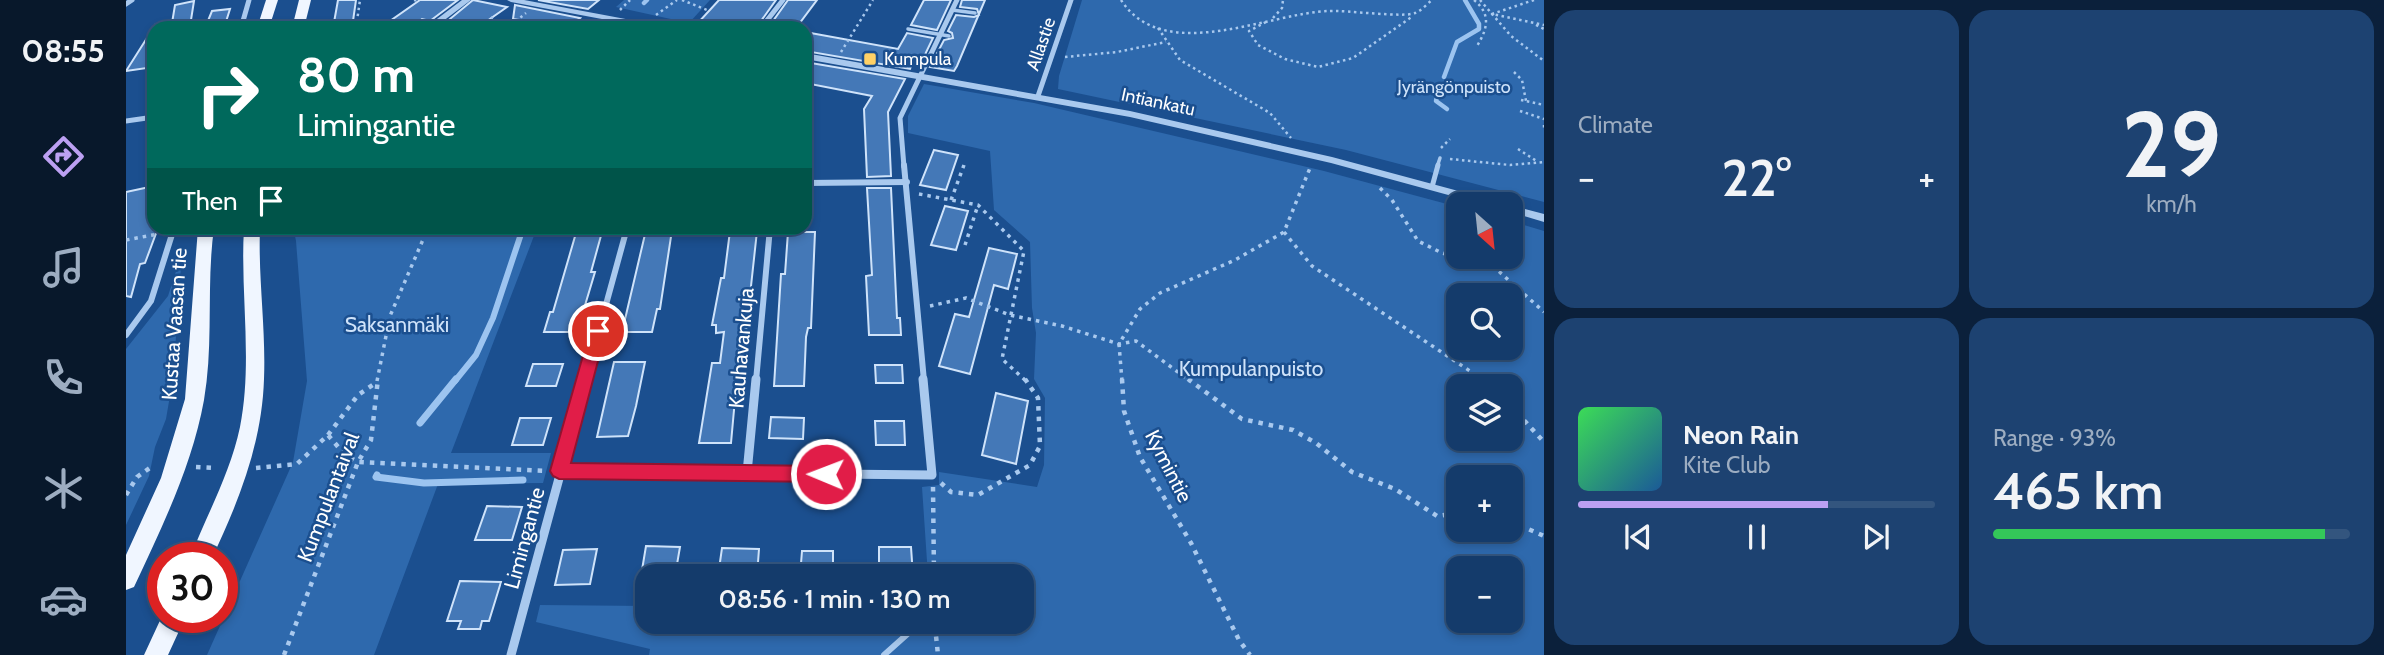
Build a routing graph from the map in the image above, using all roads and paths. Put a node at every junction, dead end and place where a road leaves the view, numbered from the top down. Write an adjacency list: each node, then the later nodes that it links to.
1 (132, 0): 21 (street)
2 (249, 0): 30 (street)
3 (272, 0): 31 (main road)
4 (305, 0): 32 (main road)
5 (360, 0): 33 (path)
6 (467, 0): 34 (street)
7 (511, 0): 20 (street)
8 (677, 0): 27 (path)
9 (682, 0): 22 (path)
10 (783, 0): 38 (street)
11 (873, 0): 47 (path)
12 (957, 0): 23 (street)
13 (1071, 0): 52 (street, Allastie)
14 (1121, 0): 40 (path)
15 (1283, 0): 29 (path)
16 (1432, 0): 25 (path)
17 (1474, 0): 45 (path)
18 (1480, 0): 26 (path)
19 (1534, 0): 26 (path)
20 (540, 2): 36 (path); 37 (street)
21 (126, 4)
22 (707, 10)
23 (953, 10): 24 (lane); 42 (street)
24 (975, 13)
25 (1414, 14): 29 (path); 29 (path)
26 (1492, 14): 39 (path); 49 (path)
27 (655, 16)
28 (491, 17): 35 (path)
29 (1272, 20): 40 (path)
30 (243, 21)
31 (265, 21)
32 (300, 21)
33 (357, 21)
34 (438, 21)
35 (496, 21)
36 (516, 21)
37 (630, 21)
38 (766, 21)
39 (1544, 27)
40 (1158, 28): 44 (path)
41 (908, 29): 42 (lane)
42 (940, 35): 43 (lane); 51 (street)
43 (949, 36)
44 (1166, 42): 48 (path); 60 (path)
45 (1477, 46)
46 (812, 56): 47 (street, Intiankatu)
47 (837, 57): 51 (street, Intiankatu)
48 (1059, 57)
49 (1544, 61)
50 (1514, 72): 54 (path)
51 (920, 76): 52 (street, Intiankatu); 67 (street)
52 (1038, 96): 70 (street, Intiankatu)
53 (1521, 100): 54 (path)
54 (1526, 101): 55 (path)
55 (1544, 105)
56 (1520, 111): 58 (path)
57 (147, 118): 59 (street)
58 (1544, 119)
59 (126, 121)
60 (1293, 143)
61 (1518, 149): 63 (path)
62 (1440, 158): 63 (path); 70 (lane)
63 (1538, 162): 64 (path)
64 (1544, 162)
65 (1312, 164): 77 (path)
66 (964, 165): 73 (path)
67 (907, 181): 68 (street); 71 (street)
68 (812, 183)
69 (1373, 184): 88 (path)
70 (1432, 187): 72 (street, Intiankatu)
71 (908, 192): 73 (path); 87 (street)
72 (1451, 192)
73 (951, 200): 74 (path)
74 (978, 205): 86 (path); 89 (path)
75 (1523, 212): 76 (street)
76 (1544, 218)
77 (1284, 232): 91 (path); 92 (path)
78 (151, 235): 85 (path)
79 (172, 235): 90 (street, Kustaa Vaasan tie)
80 (206, 235): 98 (main road, Kustaa Vaasan tie)
81 (252, 235): 99 (main road)
82 (425, 235): 93 (path, Kumpulantaival)
83 (625, 235): 100 (street, Limingantie)
84 (769, 235): 101 (street, Kauhavankuja)
85 (126, 240)
86 (965, 245)
87 (918, 308): 89 (path); 102 (street)
88 (1544, 312)
89 (1010, 315): 91 (path); 102 (path)
90 (126, 335)
91 (1119, 344): 104 (path); 118 (path, Kymintie)
92 (1474, 374)
93 (377, 382): 95 (path); 97 (path, Kumpulantaival)
94 (1523, 419): 96 (path)
95 (328, 435): 97 (path); 99 (path)
96 (1544, 442)
97 (358, 462): 100 (path); 114 (path, Kumpulantaival)
98 (176, 465): 99 (path); 103 (path); 109 (main road, Kustaa Vaasan tie)
99 (240, 468): 107 (main road)
100 (559, 471): 101 (street); 115 (street, Limingantie)
101 (747, 473): 102 (street)
102 (932, 475): 108 (path)
103 (126, 495)
104 (1446, 515)
105 (1523, 526): 106 (path)
106 (1544, 536)
107 (208, 542)
108 (934, 564)
109 (126, 579)
110 (166, 633): 113 (main road)
111 (907, 634): 116 (lane)
112 (936, 634): 117 (path)
113 (156, 655)
114 (284, 655)
115 (511, 655)
116 (884, 655)
117 (938, 655)
118 (1250, 655)

